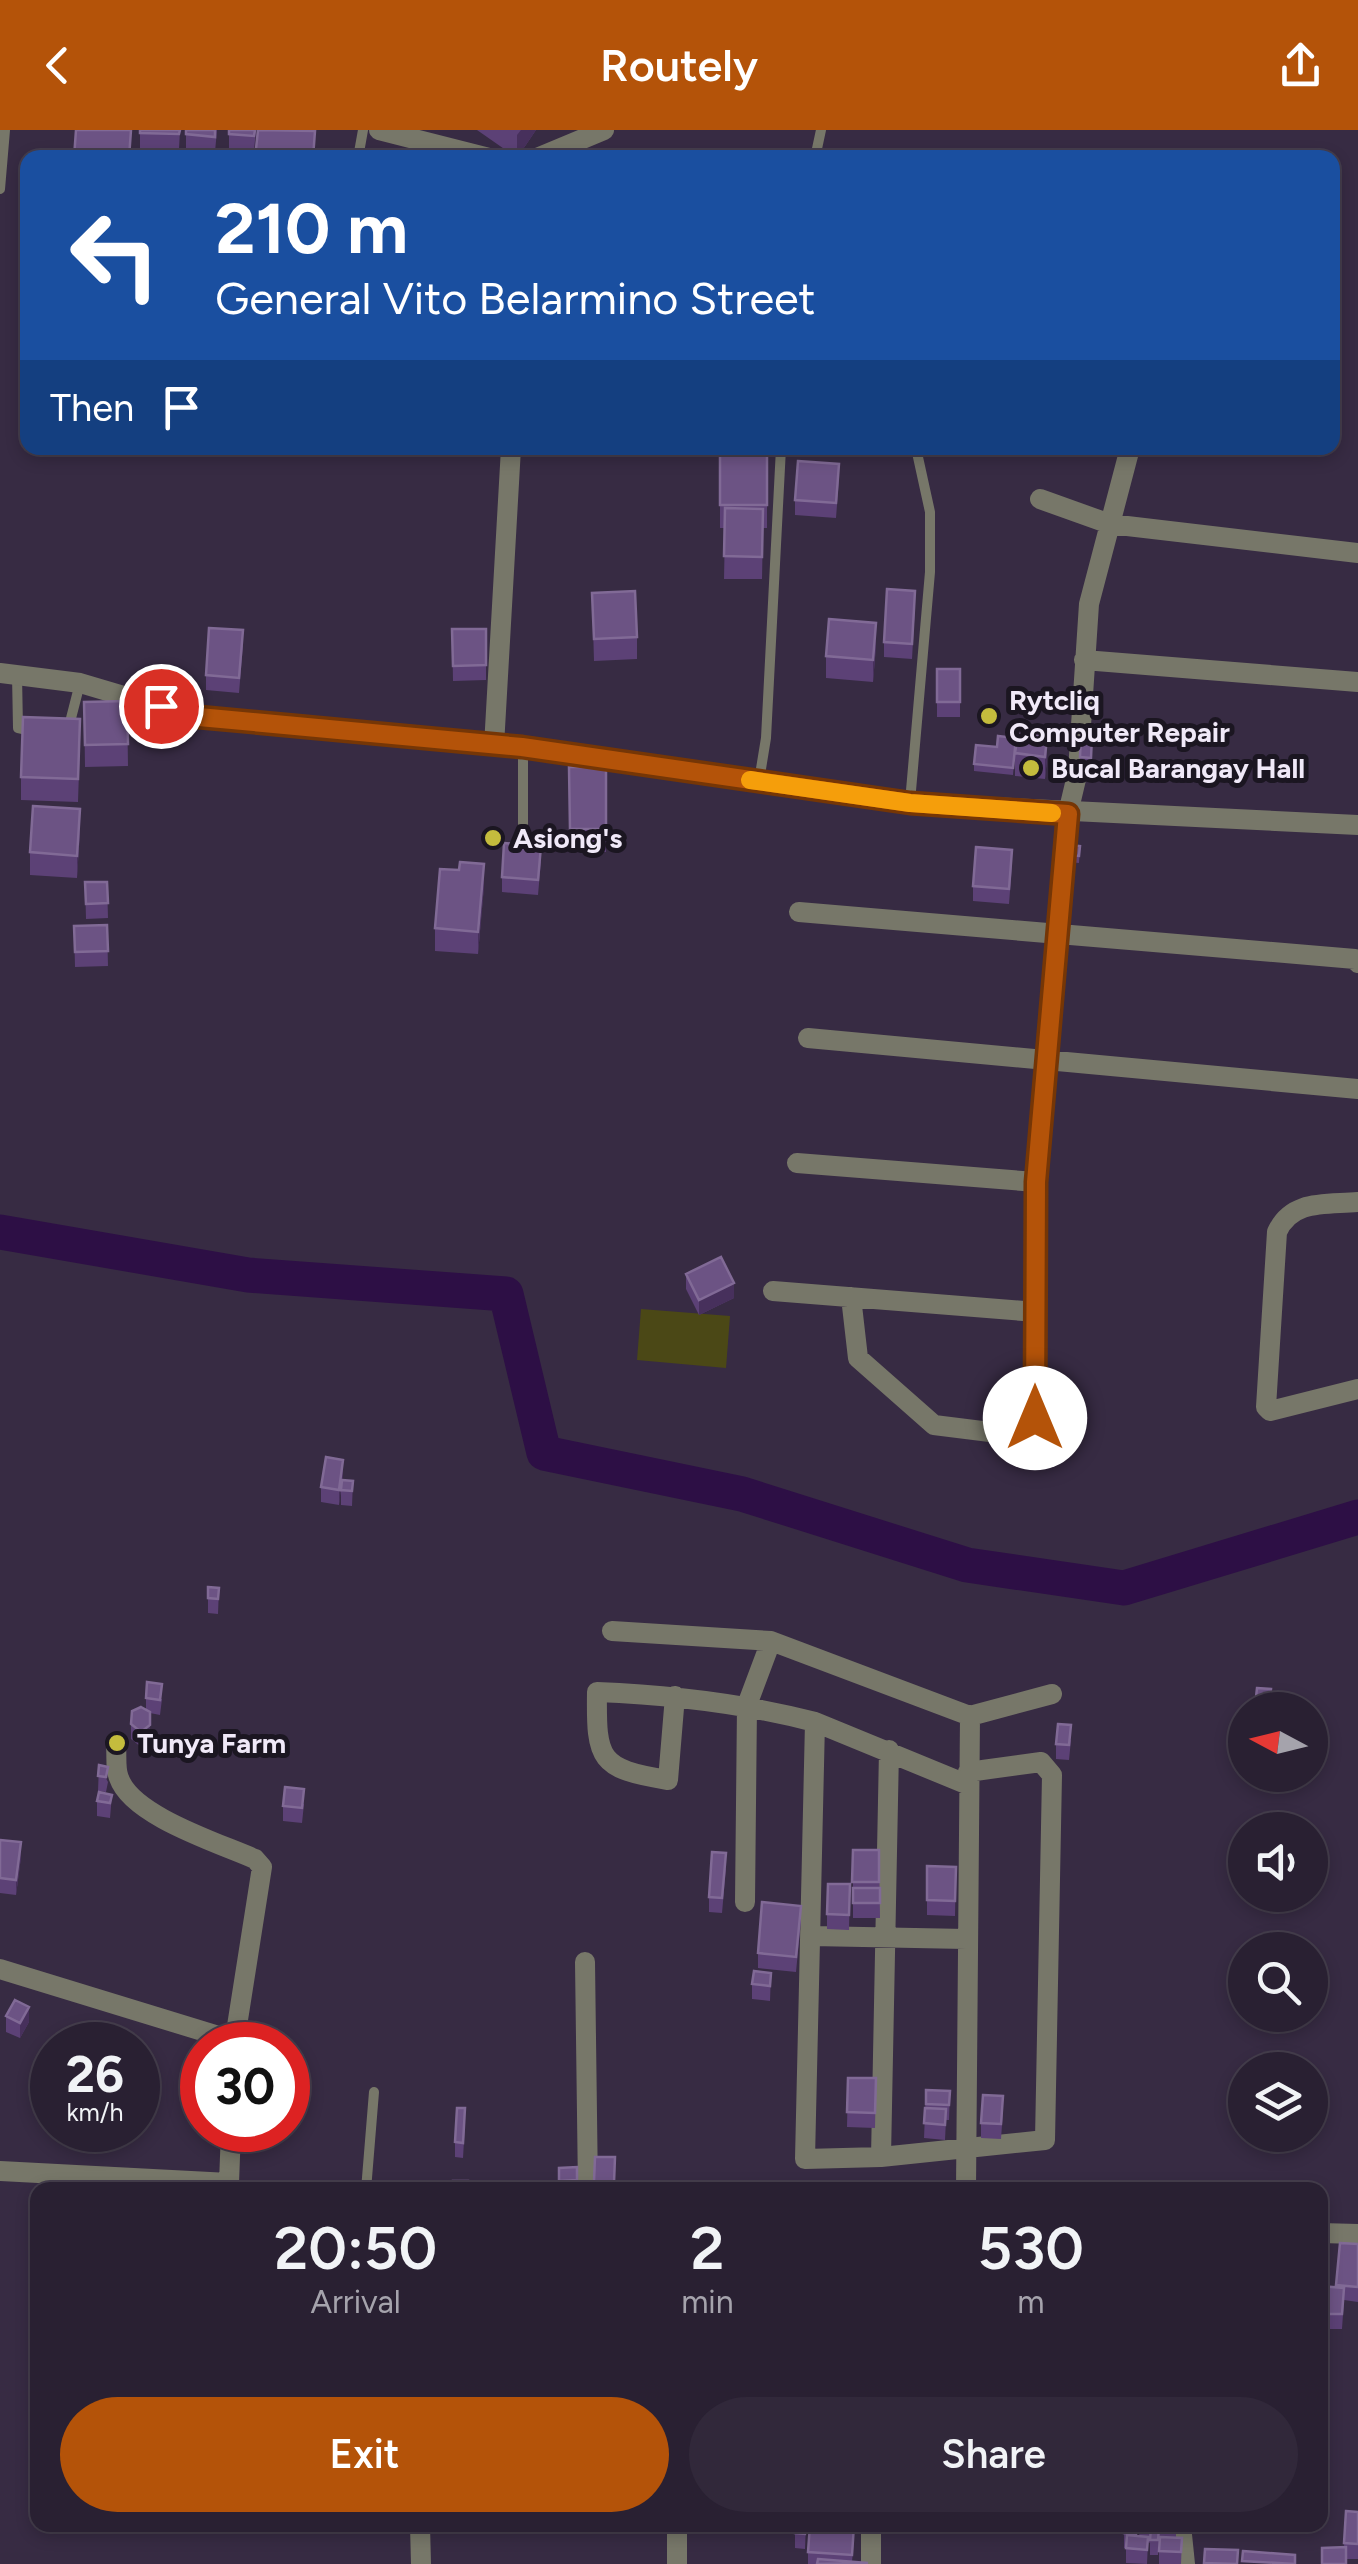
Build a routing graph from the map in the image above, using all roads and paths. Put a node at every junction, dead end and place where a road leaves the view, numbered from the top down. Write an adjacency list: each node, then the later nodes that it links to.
1 (6, 130): 6 (lane)
2 (379, 130): 4 (street)
3 (604, 130): 5 (street)
4 (422, 150)
5 (556, 150)
6 (0, 189)
7 (511, 455): 18 (street)
8 (780, 455): 20 (lane)
9 (918, 455): 21 (lane)
10 (1128, 455): 12 (street)
11 (1040, 499): 12 (street)
12 (1110, 524): 13 (street); 14 (street)
13 (1358, 552)
14 (1084, 660): 16 (street); 22 (street)
15 (8, 674): 17 (street); 17 (lane)
16 (1358, 682)
17 (80, 683): 18 (street)
18 (494, 746): 19 (street)
19 (522, 747): 20 (street); 24 (lane)
20 (759, 782): 21 (street)
21 (910, 803): 22 (street)
22 (1068, 814): 23 (street); 26 (street)
23 (1358, 825)
24 (523, 843)
25 (799, 912): 26 (street)
26 (1057, 934): 27 (street); 29 (street)
27 (1358, 964)
28 (808, 1038): 29 (street)
29 (1050, 1058): 30 (street); 32 (street)
30 (1358, 1090)
31 (797, 1163): 32 (street)
32 (1036, 1182): 36 (street)
33 (1358, 1202): 37 (street)
34 (772, 1291): 35 (street)
35 (852, 1297): 36 (street); 36 (street)
36 (1036, 1312)
37 (1358, 1389)
38 (612, 1631): 39 (street)
39 (771, 1641): 42 (street); 43 (street)
40 (1052, 1694): 43 (street)
41 (675, 1696): 41 (street); 42 (street)
42 (747, 1705): 44 (street); 48 (street)
43 (970, 1716): 47 (street)
44 (815, 1722): 46 (street); 49 (street)
45 (116, 1746): 54 (street)
46 (889, 1750): 47 (street); 50 (street)
47 (967, 1778): 51 (street); 57 (street)
48 (746, 1902)
49 (812, 1936): 50 (street); 59 (street)
50 (888, 1938): 51 (street); 59 (street)
51 (966, 1939): 57 (street)
52 (585, 1962): 64 (street)
53 (4, 1976): 55 (street)
54 (237, 2022)
55 (180, 2027)
56 (374, 2092): 63 (lane)
57 (964, 2149): 59 (street); 65 (street)
58 (230, 2152): 62 (street)
59 (881, 2157)
60 (0, 2170): 61 (street)
61 (162, 2182)
62 (229, 2182)
63 (367, 2182)
64 (588, 2182)
65 (966, 2182)
66 (1328, 2234): 67 (street)
67 (1358, 2234)
68 (420, 2532): 72 (street)
69 (677, 2532): 73 (street)
70 (871, 2532): 74 (street)
71 (1182, 2532): 75 (street)
72 (421, 2564)
73 (677, 2564)
74 (871, 2564)
75 (1185, 2564)

